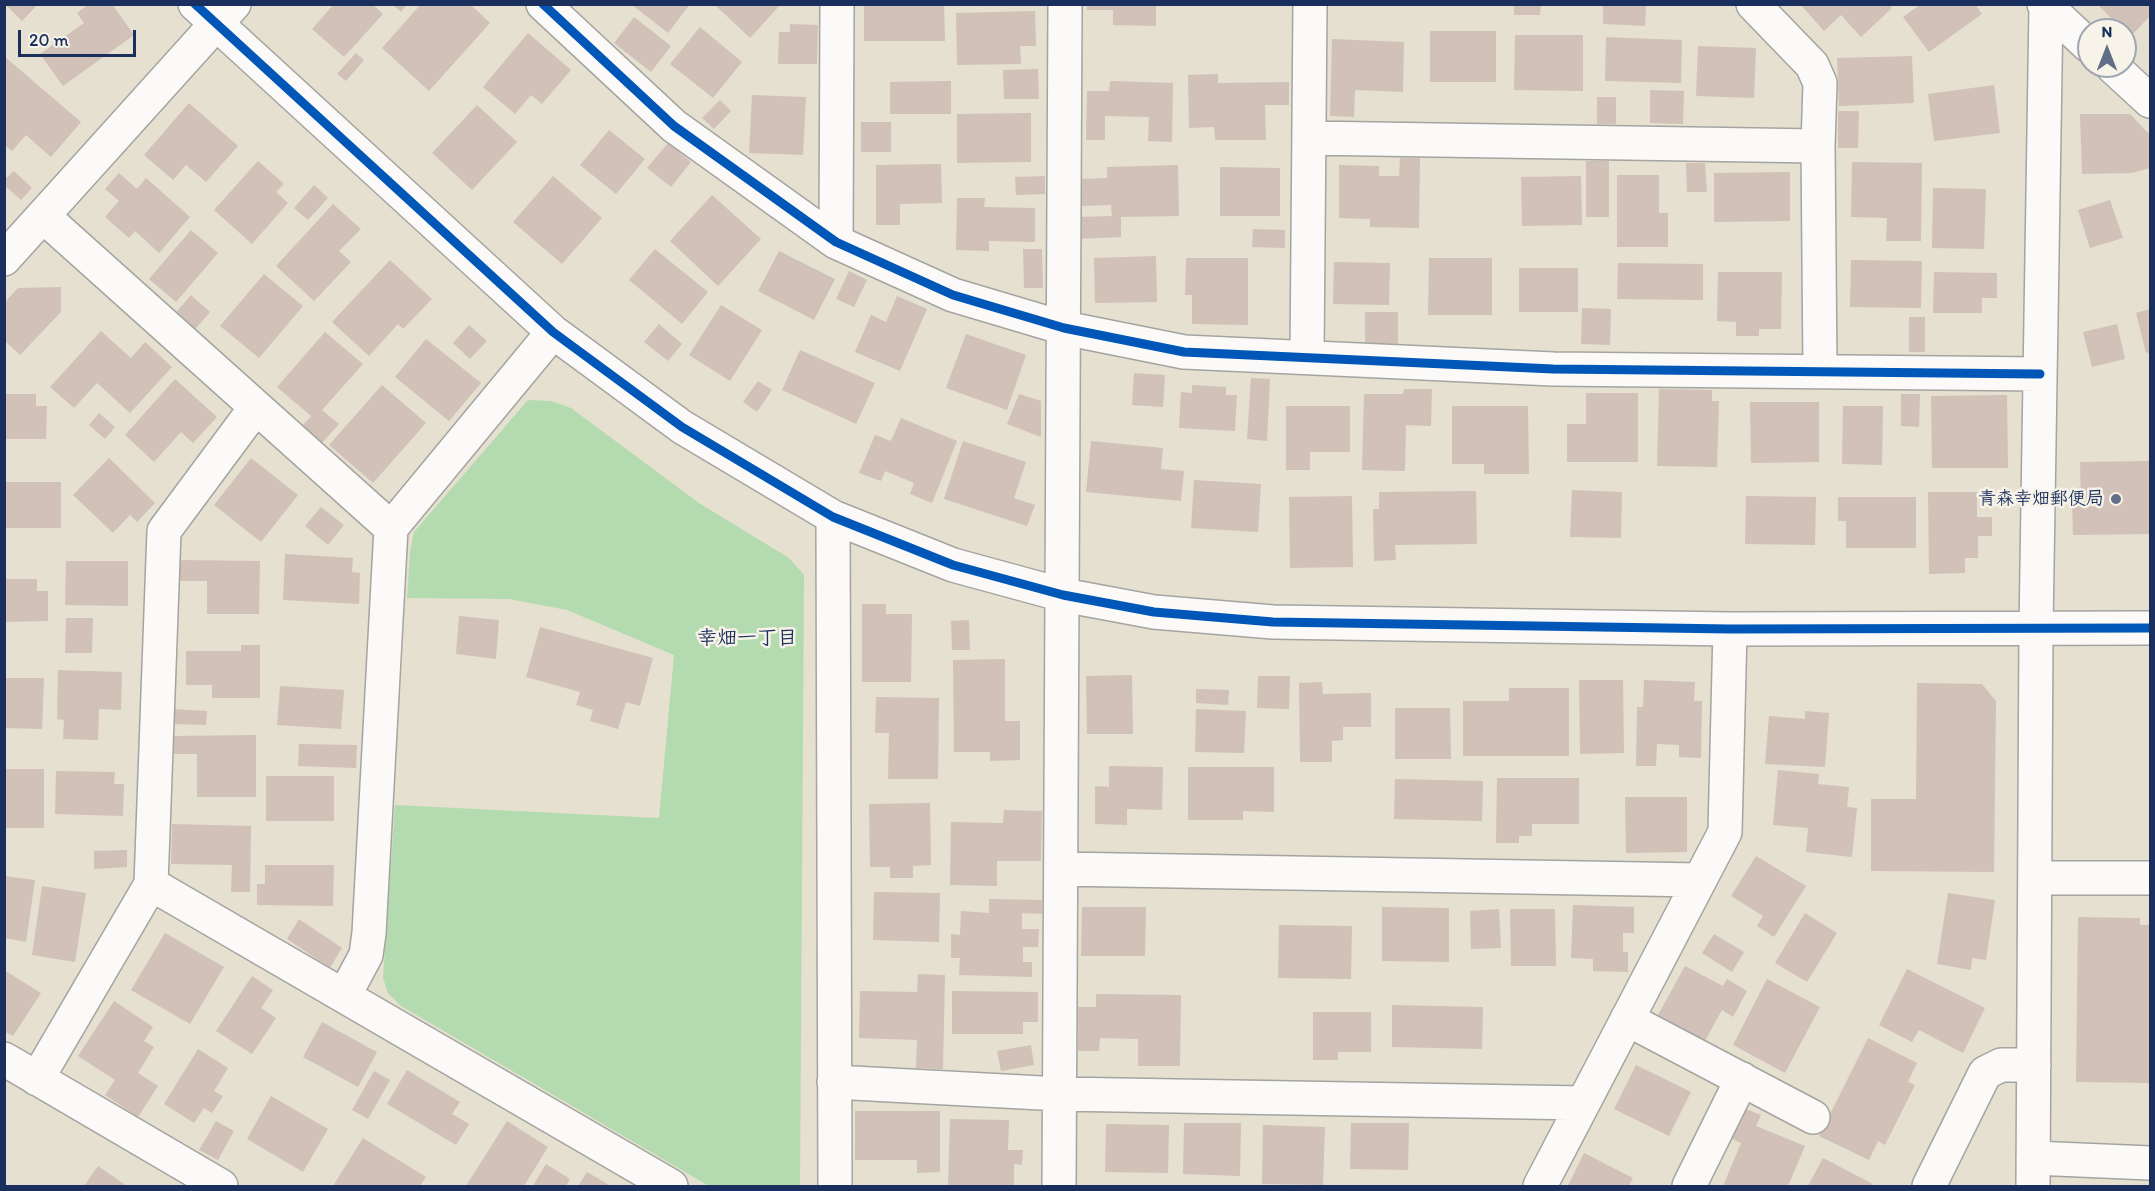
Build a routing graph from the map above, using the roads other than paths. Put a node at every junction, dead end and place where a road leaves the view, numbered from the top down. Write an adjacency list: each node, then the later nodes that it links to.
1 (543, 4): 14 (street)
2 (837, 4): 14 (street)
3 (1065, 4): 16 (street)
4 (1310, 4): 11 (street)
5 (1753, 4): 12 (street)
6 (2045, 6): 8 (street); 20 (street)
7 (215, 11): 13 (street); 17 (street)
8 (2077, 34)
9 (2125, 78): 10 (street)
10 (2151, 101)
11 (1309, 138): 12 (street); 18 (street)
12 (1818, 146): 19 (street)
13 (43, 216): 15 (street); 21 (street)
14 (836, 242): 16 (street)
15 (4, 260)
16 (1064, 328): 18 (street); 24 (street)
17 (553, 332): 22 (street); 23 (street)
18 (1307, 357): 19 (street)
19 (1820, 371): 20 (street)
20 (2040, 374): 25 (street)
21 (256, 407): 23 (street); 32 (street)
22 (833, 517): 24 (street); 39 (street)
23 (391, 528): 33 (street)
24 (1063, 594): 27 (street); 28 (street)
25 (2036, 627): 26 (street); 27 (street); 29 (street)
26 (2151, 628)
27 (1730, 629): 31 (street)
28 (1061, 869): 31 (street); 40 (street)
29 (2035, 878): 30 (street); 36 (street)
30 (2151, 878)
31 (1699, 880): 34 (street)
32 (151, 884): 33 (street); 37 (street)
33 (345, 996): 46 (street)
34 (1627, 1019): 38 (street); 41 (street)
35 (4, 1059): 37 (street)
36 (2034, 1065): 44 (street); 51 (street)
37 (37, 1079): 45 (street)
38 (1742, 1079): 42 (street); 50 (street)
39 (834, 1082): 40 (street); 47 (street)
40 (1060, 1094): 41 (street); 48 (street)
41 (1583, 1103): 49 (street)
42 (1813, 1117)
43 (2151, 1163): 44 (street)
44 (2033, 1172)
45 (221, 1186)
46 (671, 1186)
47 (835, 1186)
48 (1059, 1186)
49 (1540, 1186)
50 (1689, 1186)
51 (1929, 1186)

